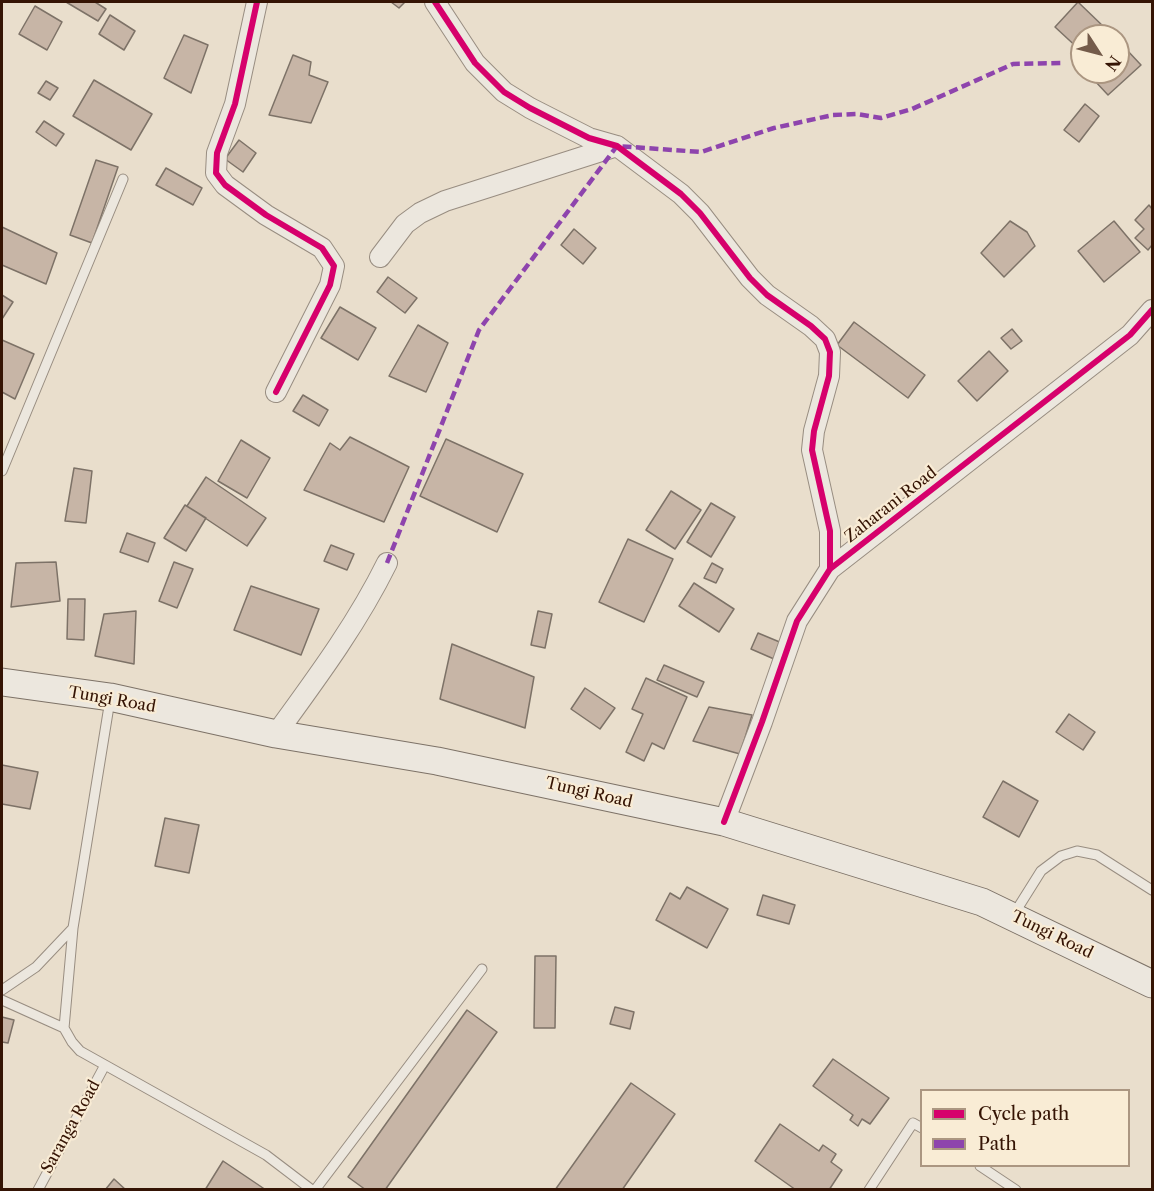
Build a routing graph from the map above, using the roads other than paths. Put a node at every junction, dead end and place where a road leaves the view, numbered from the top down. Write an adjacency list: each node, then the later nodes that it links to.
1 (257, 2): 7 (street)
2 (435, 2): 3 (street)
3 (616, 146): 5 (street); 10 (street)
4 (123, 179): 8 (lane)
5 (380, 257)
6 (1152, 310): 10 (street, Zaharani Road)
7 (276, 392)
8 (2, 471)
9 (387, 563): 13 (street)
10 (830, 569): 14 (street, Zaharani Road)
11 (2, 682): 12 (main road, Tungi Road)
12 (110, 698): 13 (main road, Tungi Road); 17 (lane)
13 (276, 734): 14 (main road, Tungi Road)
14 (724, 822): 16 (main road, Tungi Road)
15 (1152, 890): 16 (lane)
16 (1013, 916): 19 (main road, Tungi Road)
17 (73, 928): 20 (lane); 22 (lane)
18 (482, 969): 27 (lane)
19 (1152, 984)
20 (2, 990)
21 (2, 1000): 22 (lane)
22 (64, 1028): 23 (lane)
23 (105, 1065): 26 (lane, Saranga Road); 27 (lane)
24 (920, 1127): 28 (lane)
25 (982, 1167): 29 (lane)
26 (38, 1190)
27 (314, 1190)
28 (869, 1190)
29 (1016, 1190)

